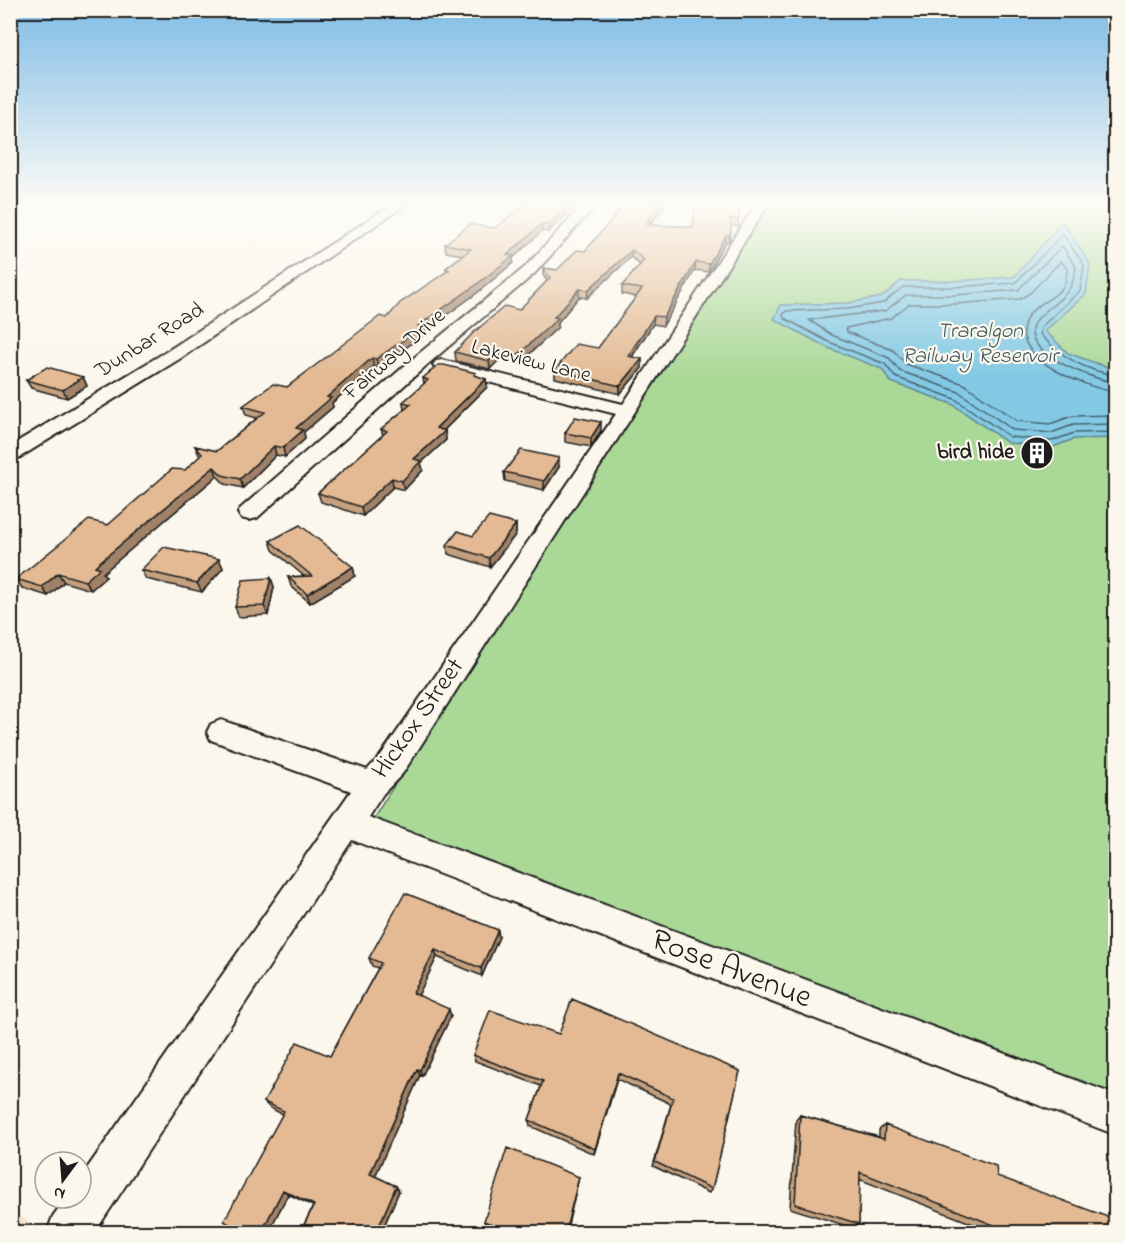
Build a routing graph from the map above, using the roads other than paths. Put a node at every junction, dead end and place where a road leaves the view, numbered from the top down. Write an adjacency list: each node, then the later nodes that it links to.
1 (315, 261): 6 (street, Dunbar Road)
2 (538, 261): 4 (street, Fairway Drive)
3 (725, 261): 5 (street, Hickox Street)
4 (422, 360): 5 (street, Lakeview Lane); 7 (street, Fairway Drive)
5 (628, 411): 9 (street, Hickox Street)
6 (10, 455)
7 (249, 513)
8 (221, 732): 9 (street)
9 (372, 785): 10 (street, Hickox Street)
10 (347, 824): 11 (street, Rose Avenue); 12 (street, Hickox Street)
11 (1116, 1115)
12 (69, 1233)

